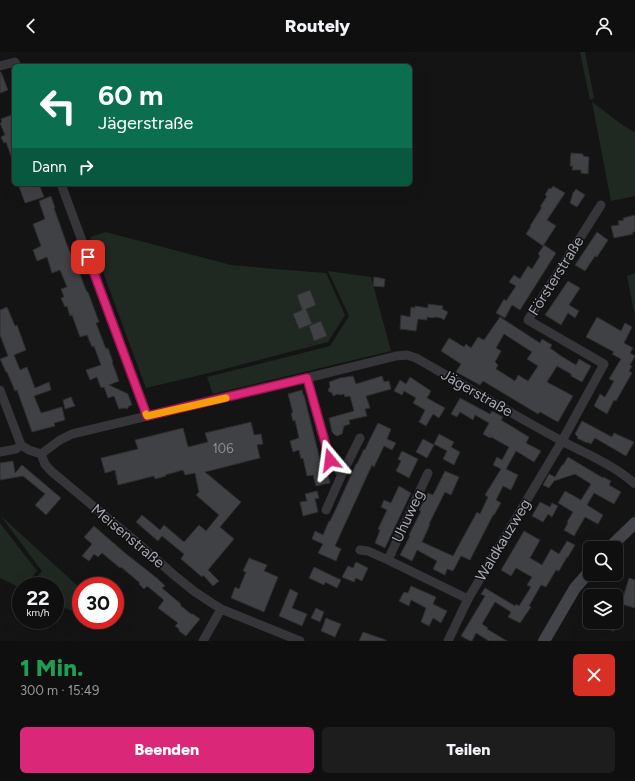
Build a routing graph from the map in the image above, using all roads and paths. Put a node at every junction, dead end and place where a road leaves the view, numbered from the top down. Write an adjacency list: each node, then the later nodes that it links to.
1 (12, 64): 2 (street)
2 (0, 66)
3 (62, 186): 7 (street)
4 (601, 205): 9 (street, Försterstraße)
5 (307, 378): 7 (street, Jägerstraße); 9 (street, Jägerstraße); 14 (street)
6 (0, 390): 10 (street)
7 (147, 416): 12 (street, Jägerstraße)
8 (360, 438): 14 (street)
9 (562, 441): 15 (street, Jägerstraße); 22 (street, Waldkauzweg)
10 (22, 445): 11 (street); 12 (street)
11 (0, 452)
12 (41, 454): 23 (street, Meisenstraße)
13 (428, 473): 20 (street, Uhuweg)
14 (342, 474): 16 (street)
15 (635, 484)
16 (326, 510)
17 (635, 523): 18 (street)
18 (616, 541)
19 (360, 550): 20 (street, Uhuweg)
20 (388, 560): 22 (street, Uhuweg)
21 (583, 579): 27 (street)
22 (468, 599): 26 (street, Waldkauzweg)
23 (221, 609): 24 (street); 25 (street, Meisenstraße)
24 (203, 641)
25 (300, 641)
26 (448, 641)
27 (544, 641)

